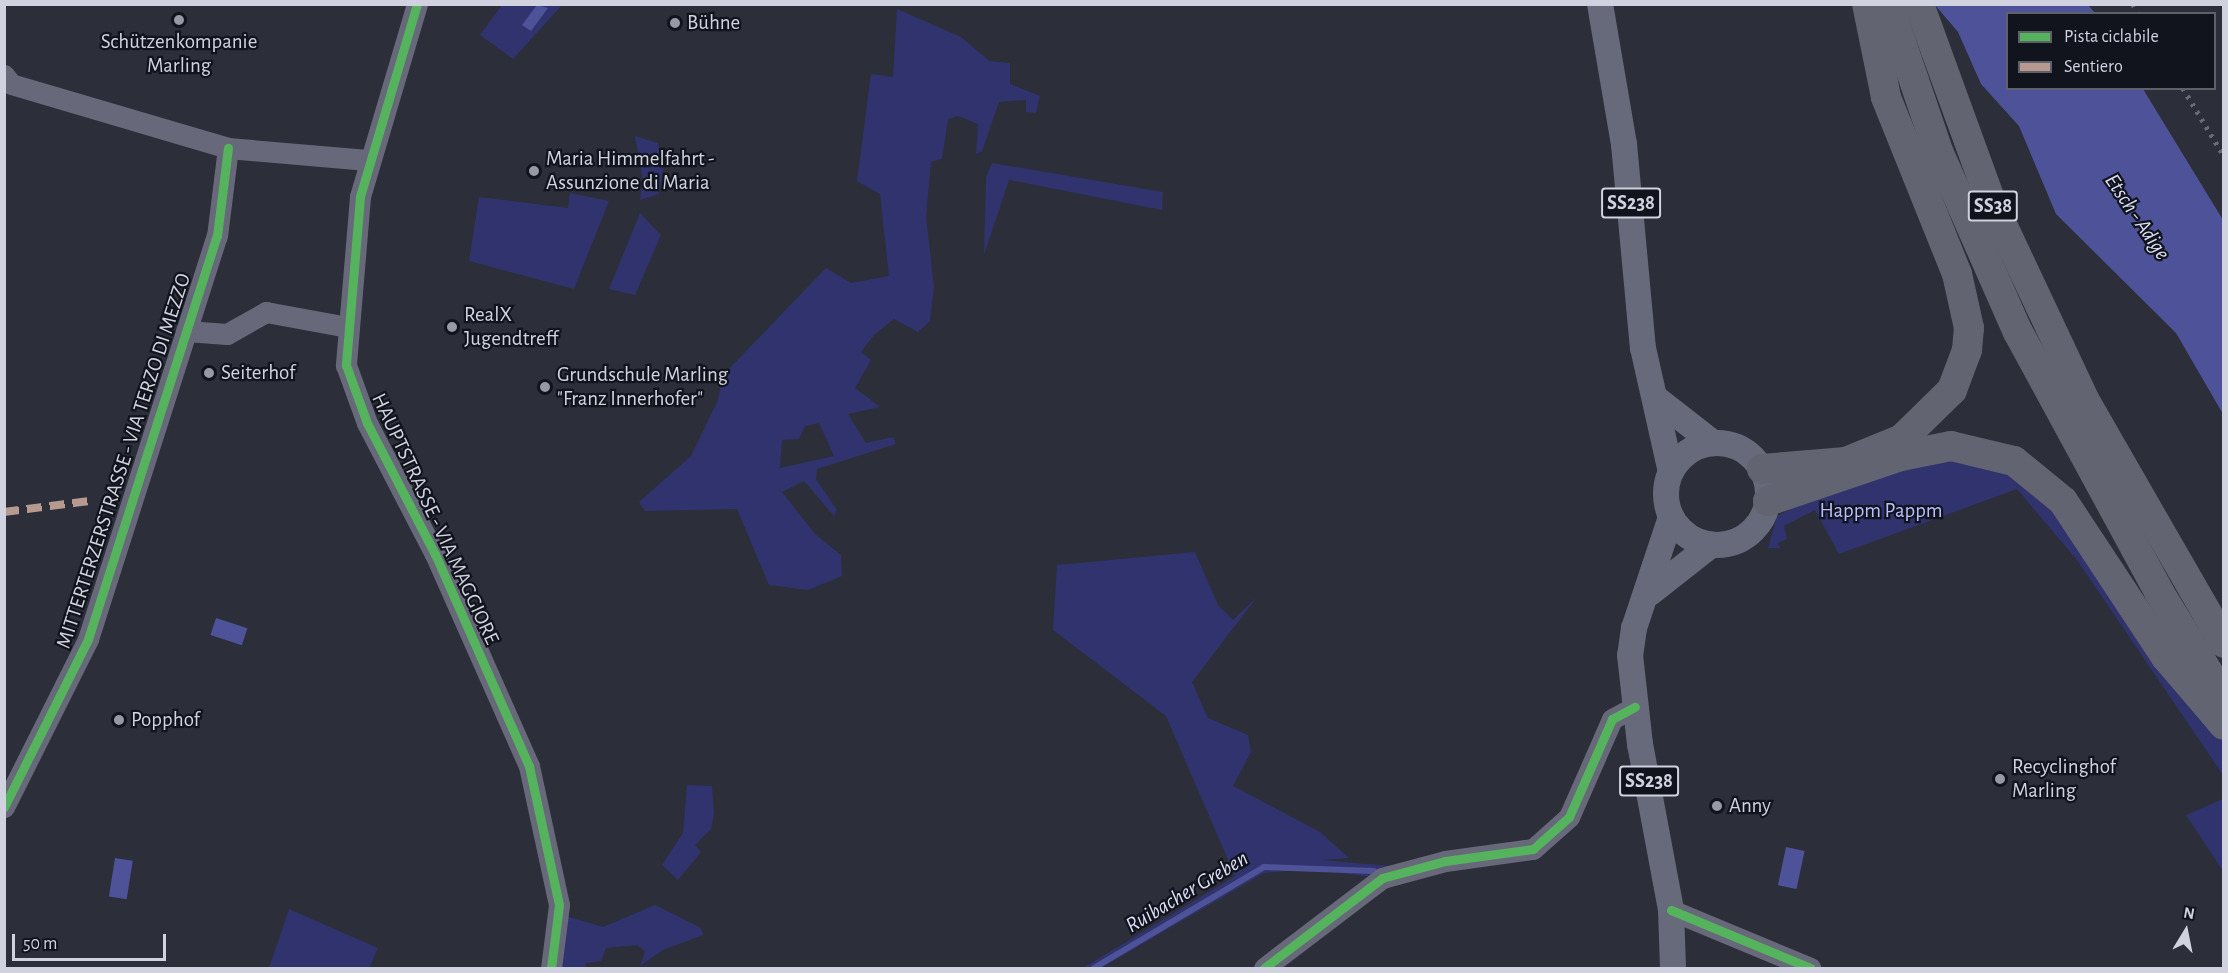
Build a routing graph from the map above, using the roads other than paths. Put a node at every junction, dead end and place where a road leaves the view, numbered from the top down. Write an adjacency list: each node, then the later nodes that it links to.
1 (417, 4): 8 (street, HAUPTSTRASSE - VIA MAGGIORE)
2 (1600, 4): 11 (main road, SS238)
3 (1867, 4): 13 (highway)
4 (1888, 4): 20 (highway, SS38)
5 (1919, 4): 19 (highway, SS38)
6 (4, 75): 7 (street)
7 (228, 148): 8 (street); 10 (street, MITTERTERZERSTRASSE - VIA TERZO DI MEZZO)
8 (367, 160): 9 (street, HAUPTSTRASSE - VIA MAGGIORE)
9 (348, 327): 10 (street); 25 (street, HAUPTSTRASSE - VIA MAGGIORE)
10 (186, 331): 23 (street, MITTERTERZERSTRASSE - VIA TERZO DI MEZZO)
11 (1658, 400): 12 (main road); 14 (main road, SS238)
12 (1713, 443): 13 (main road); 14 (main road)
13 (1762, 469): 15 (main road)
14 (1671, 472): 16 (main road, SS238)
15 (1768, 501): 17 (main road); 22 (highway)
16 (1671, 517): 17 (main road); 18 (main road, SS238)
17 (1711, 545): 18 (main road)
18 (1647, 596): 21 (main road, SS238)
19 (2223, 643)
20 (2223, 698)
21 (1635, 707): 24 (main road, SS238); 26 (street)
22 (2223, 725)
23 (4, 807)
24 (1671, 910): 27 (main road, SS238); 28 (street)
25 (551, 969)
26 (1264, 969)
27 (1673, 969)
28 (1810, 969)

